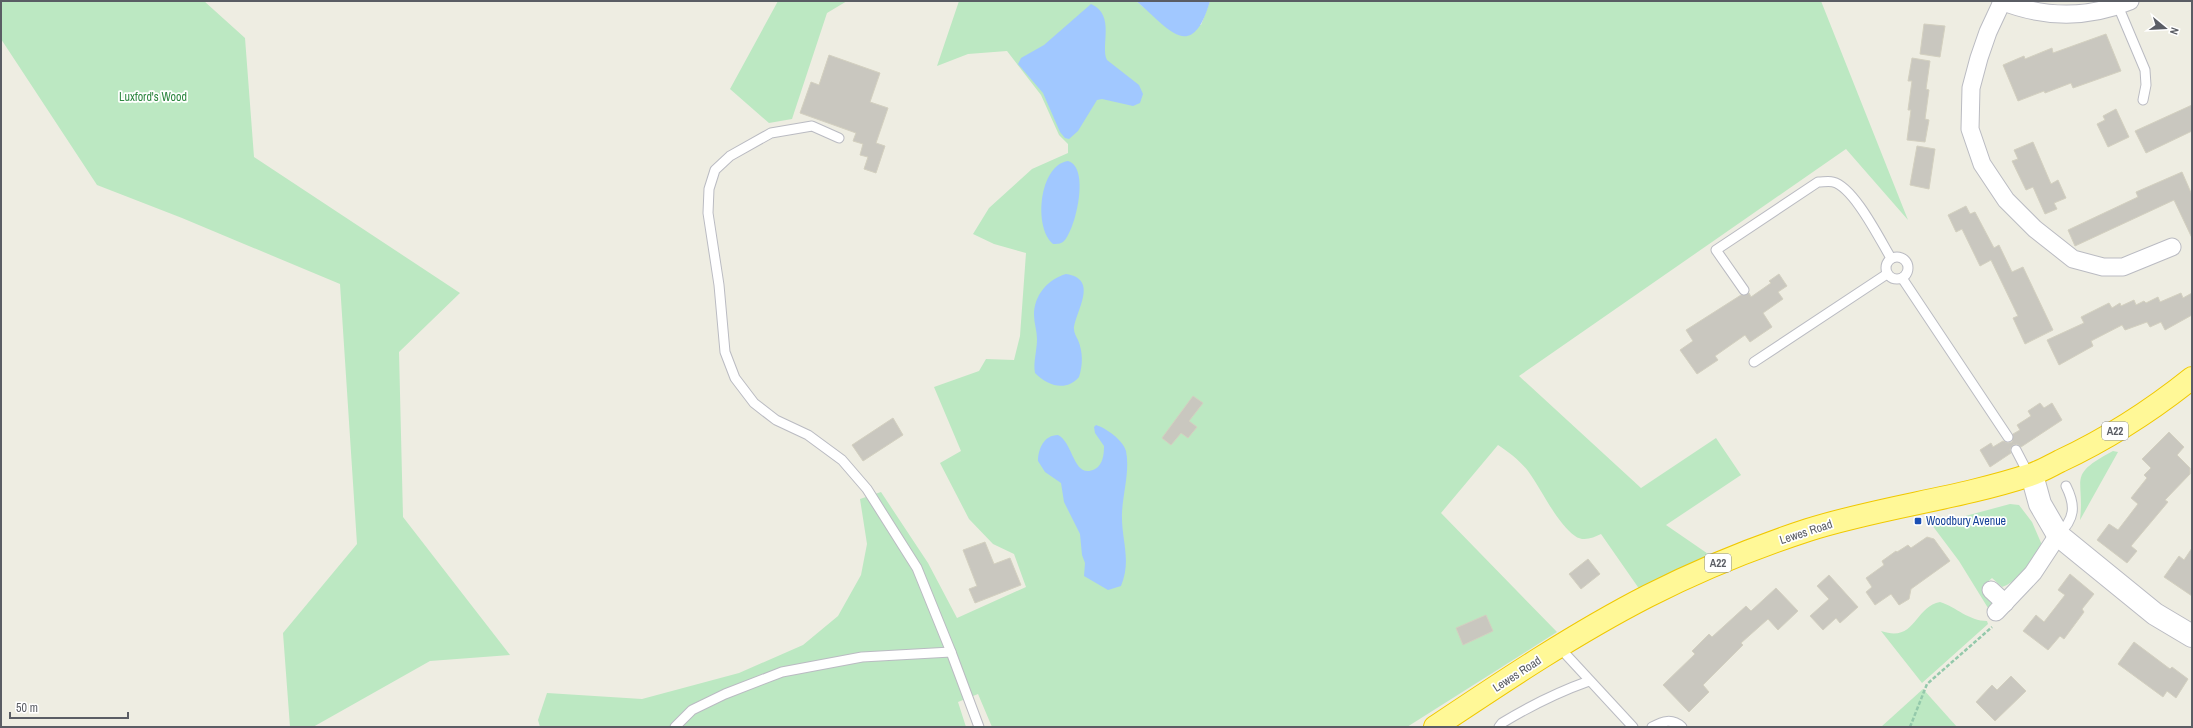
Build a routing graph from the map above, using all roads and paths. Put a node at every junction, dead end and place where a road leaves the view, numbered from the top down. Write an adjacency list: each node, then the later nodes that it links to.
1 (2002, 1): 3 (street); 6 (street)
2 (2124, 4): 3 (street); 4 (lane)
3 (2085, 7)
4 (2143, 100)
5 (839, 138): 22 (lane)
6 (2172, 247)
7 (1891, 258): 8 (lane); 9 (lane); 10 (lane)
8 (1887, 274): 9 (lane); 11 (lane)
9 (1902, 278): 13 (lane)
10 (1744, 290)
11 (1754, 362)
12 (2192, 378): 15 (highway, Lewes Road / A22)
13 (2008, 438)
14 (2016, 450): 15 (lane)
15 (2030, 475): 17 (street); 21 (highway, Lewes Road / A22)
16 (2066, 486): 17 (lane)
17 (2058, 535): 19 (street); 20 (street)
18 (1992, 590): 19 (street)
19 (2000, 607): 31 (path)
20 (2192, 636)
21 (1559, 647): 23 (lane); 26 (highway, Lewes Road / A22)
22 (951, 652): 24 (lane); 25 (lane)
23 (1589, 681): 27 (lane); 28 (lane)
24 (675, 727)
25 (979, 727)
26 (1435, 727)
27 (1499, 727)
28 (1633, 727)
29 (1652, 727): 30 (lane)
30 (1682, 727)
31 (1910, 727)

